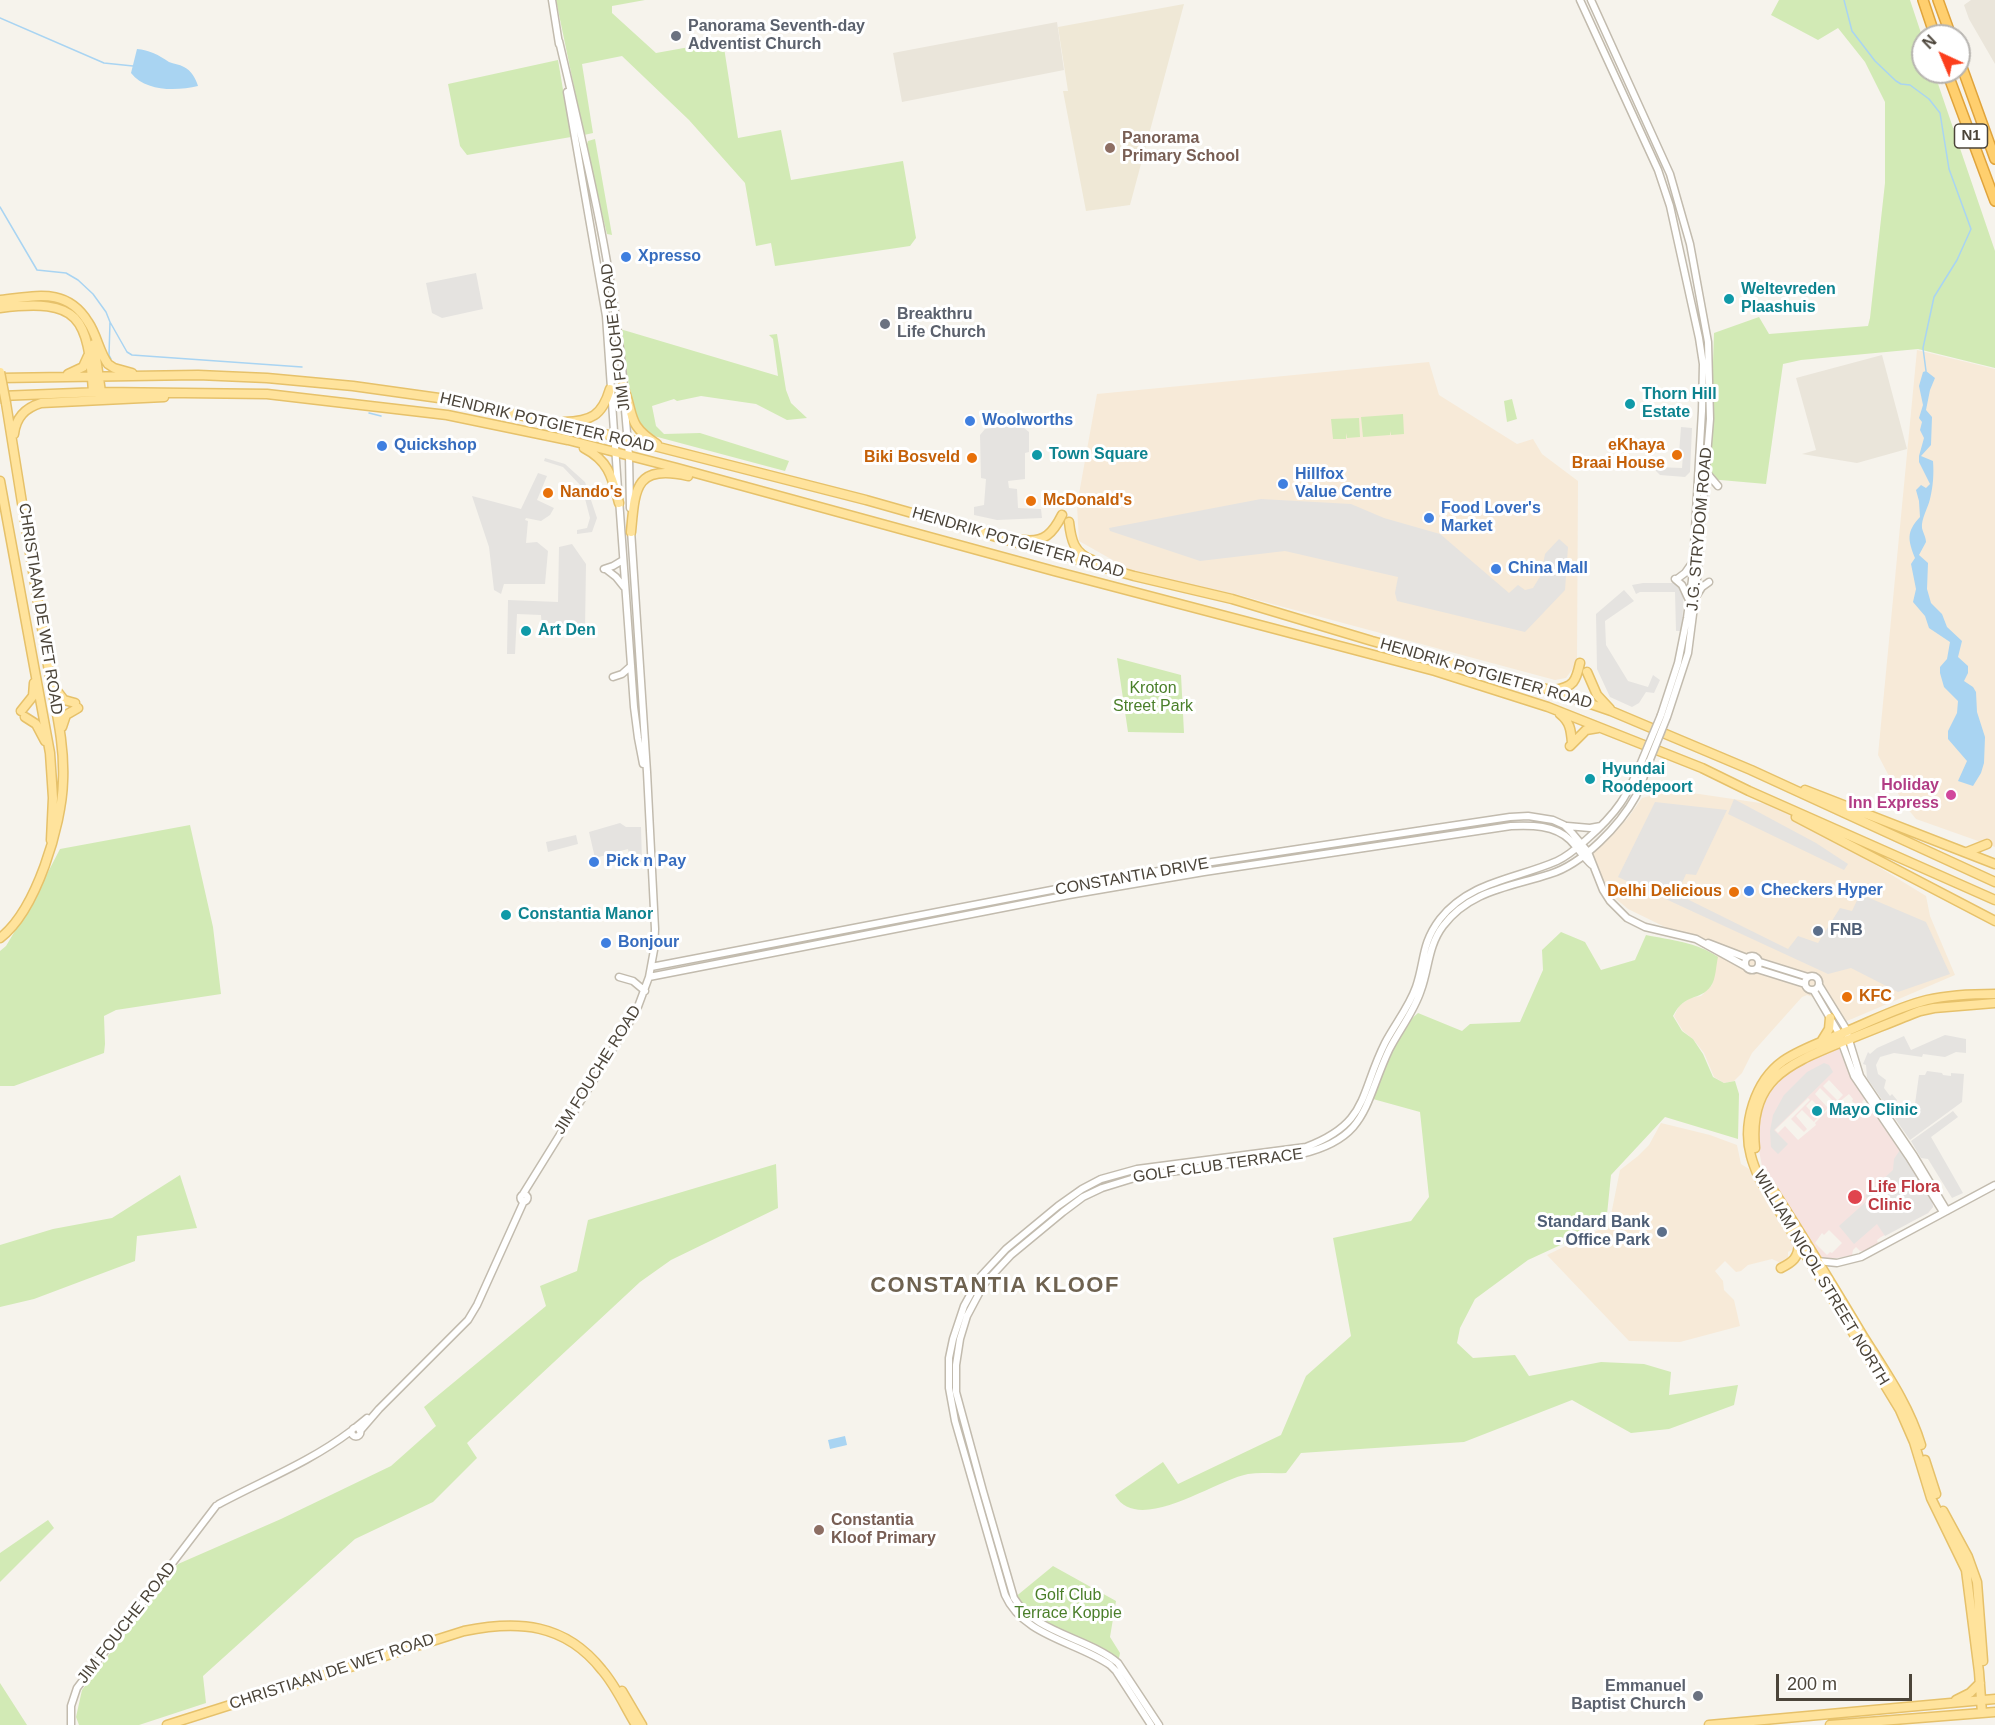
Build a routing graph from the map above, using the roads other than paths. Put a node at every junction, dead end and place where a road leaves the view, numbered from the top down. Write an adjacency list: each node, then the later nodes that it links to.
1 (552, 0): 8 (street, JIM FOUCHE ROAD)
2 (1580, 0): 47 (street, J.G. STRYDOM ROAD)
3 (1591, 0): 37 (street, J.G. STRYDOM ROAD)
4 (1923, 0): 6 (highway)
5 (1938, 0): 7 (highway)
6 (1931, 24)
7 (1947, 24)
8 (559, 41): 24 (street, JIM FOUCHE ROAD); 25 (street, JIM FOUCHE ROAD)
9 (1951, 84): 12 (highway, N1)
10 (1968, 84): 11 (highway, N1)
11 (1995, 159)
12 (1995, 201)
13 (3, 299): 17 (main road)
14 (22, 306): 15 (main road); 16 (main road); 18 (main road)
15 (0, 308)
16 (0, 316)
17 (93, 332): 20 (main road); 21 (main road)
18 (89, 352): 21 (main road); 23 (main road)
19 (0, 372): 28 (main road, CHRISTIAAN DE WET ROAD, bridge)
20 (147, 376): 21 (main road, HENDRIK POTGIETER ROAD); 29 (main road, HENDRIK POTGIETER ROAD)
21 (96, 377): 23 (main road, HENDRIK POTGIETER ROAD); 26 (main road)
22 (0, 378): 23 (main road, HENDRIK POTGIETER ROAD)
23 (55, 378)
24 (623, 386): 31 (street, JIM FOUCHE ROAD); 33 (main road)
25 (610, 389): 29 (main road); 30 (street, JIM FOUCHE ROAD)
26 (97, 392): 27 (main road, HENDRIK POTGIETER ROAD); 28 (main road, HENDRIK POTGIETER ROAD)
27 (218, 393): 32 (main road, HENDRIK POTGIETER ROAD); 36 (main road)
28 (3, 399): 36 (main road, CHRISTIAAN DE WET ROAD)
29 (552, 422): 30 (main road, HENDRIK POTGIETER ROAD)
30 (615, 436): 31 (main road, HENDRIK POTGIETER ROAD); 34 (street, JIM FOUCHE ROAD)
31 (627, 439): 33 (main road, HENDRIK POTGIETER ROAD); 35 (street, JIM FOUCHE ROAD)
32 (568, 440): 34 (main road, HENDRIK POTGIETER ROAD); 41 (main road)
33 (666, 450): 45 (main road, HENDRIK POTGIETER ROAD)
34 (616, 453): 35 (main road, HENDRIK POTGIETER ROAD); 41 (street, JIM FOUCHE ROAD)
35 (629, 456): 40 (main road, HENDRIK POTGIETER ROAD); 44 (street, JIM FOUCHE ROAD)
36 (16, 465): 58 (main road, CHRISTIAAN DE WET ROAD)
37 (1706, 472): 39 (street); 48 (street, J.G. STRYDOM ROAD)
38 (0, 482): 56 (main road, CHRISTIAAN DE WET ROAD)
39 (1718, 486)
40 (762, 491): 44 (main road); 60 (main road, HENDRIK POTGIETER ROAD)
41 (619, 503): 46 (street, JIM FOUCHE ROAD)
42 (1062, 515): 45 (main road)
43 (1069, 522): 49 (main road)
44 (631, 532): 68 (street, JIM FOUCHE ROAD)
45 (990, 535): 49 (main road, HENDRIK POTGIETER ROAD)
46 (623, 560): 50 (street, JIM FOUCHE ROAD); 50 (street)
47 (1692, 563): 52 (street, J.G. STRYDOM ROAD); 52 (street)
48 (1698, 568): 51 (street, J.G. STRYDOM ROAD); 51 (street)
49 (1134, 576): 59 (main road, HENDRIK POTGIETER ROAD)
50 (625, 587): 54 (street, JIM FOUCHE ROAD)
51 (1696, 597): 62 (street, J.G. STRYDOM ROAD)
52 (1689, 602): 62 (street, J.G. STRYDOM ROAD)
53 (1581, 663): 59 (main road)
54 (631, 666): 57 (street); 68 (street, JIM FOUCHE ROAD)
55 (1587, 672): 61 (main road)
56 (35, 676): 65 (main road, CHRISTIAAN DE WET ROAD); 65 (main road)
57 (613, 677)
58 (50, 681): 64 (main road, CHRISTIAAN DE WET ROAD); 64 (main road)
59 (1550, 690): 61 (main road, HENDRIK POTGIETER ROAD)
60 (1548, 707): 63 (main road, HENDRIK POTGIETER ROAD); 63 (main road)
61 (1611, 711): 67 (main road, HENDRIK POTGIETER ROAD)
62 (1664, 716): 66 (street, GOLF CLUB TERRACE, bridge)
63 (1607, 730): 69 (main road, HENDRIK POTGIETER ROAD)
64 (61, 734): 72 (main road, CHRISTIAAN DE WET ROAD)
65 (50, 753): 72 (main road, CHRISTIAAN DE WET ROAD)
66 (1646, 760): 71 (street, GOLF CLUB TERRACE); 75 (street, GOLF CLUB TERRACE)
67 (1751, 770): 74 (main road); 80 (main road, HENDRIK POTGIETER ROAD)
68 (647, 781): 89 (street, JIM FOUCHE ROAD)
69 (1749, 791): 81 (main road, HENDRIK POTGIETER ROAD); 82 (main road)
70 (1564, 825): 71 (street); 73 (street, CONSTANTIA DRIVE); 89 (street, CONSTANTIA DRIVE)
71 (1601, 826): 73 (street, GOLF CLUB TERRACE)
72 (51, 846): 83 (main road, CHRISTIAAN DE WET ROAD)
73 (1579, 846): 75 (street, CONSTANTIA DRIVE); 77 (street, GOLF CLUB TERRACE); 91 (street, CONSTANTIA DRIVE)
74 (1967, 852): 76 (main road); 76 (main road)
75 (1585, 854): 79 (street, GOLF CLUB TERRACE); 84 (street, CONSTANTIA DRIVE)
76 (1995, 864)
77 (1539, 868): 78 (street, GOLF CLUB TERRACE); 79 (street)
78 (1527, 872): 79 (street); 115 (street, GOLF CLUB TERRACE)
79 (1535, 878): 116 (street, GOLF CLUB TERRACE)
80 (1991, 880)
81 (1995, 900)
82 (1995, 921)
83 (2, 936): 85 (main road, CHRISTIAAN DE WET ROAD)
84 (1704, 942): 86 (street, CONSTANTIA DRIVE); 87 (street, CONSTANTIA DRIVE)
85 (0, 944)
86 (1747, 958): 87 (street); 88 (street, CONSTANTIA DRIVE)
87 (1745, 966): 88 (street, CONSTANTIA DRIVE)
88 (1759, 966): 92 (street); 93 (street)
89 (651, 967): 91 (street, JIM FOUCHE ROAD)
90 (619, 976): 95 (street)
91 (649, 977): 95 (street, JIM FOUCHE ROAD)
92 (1808, 977): 93 (street); 94 (street)
93 (1804, 984): 94 (street)
94 (1817, 988): 98 (street); 99 (street)
95 (645, 991): 111 (street, JIM FOUCHE ROAD)
96 (1995, 994): 99 (main road, WILLIAM NICOL STREET NORTH)
97 (1995, 1003): 99 (main road, WILLIAM NICOL STREET NORTH)
98 (1830, 1018): 99 (street); 100 (main road)
99 (1844, 1037): 100 (main road, WILLIAM NICOL STREET NORTH); 102 (street); 104 (main road, WILLIAM NICOL STREET NORTH)
100 (1820, 1043): 103 (main road, WILLIAM NICOL STREET NORTH)
101 (1995, 1185): 102 (street)
102 (1945, 1212): 104 (street)
103 (1799, 1244): 104 (main road, WILLIAM NICOL STREET NORTH); 105 (main road)
104 (1818, 1264): 107 (main road, WILLIAM NICOL STREET NORTH); 108 (main road, WILLIAM NICOL STREET NORTH)
105 (1781, 1268)
106 (464, 1631): 112 (main road, CHRISTIAAN DE WET ROAD); 113 (main road, CHRISTIAAN DE WET ROAD); 114 (main road, CHRISTIAAN DE WET ROAD)
107 (1980, 1683): 108 (main road, WILLIAM NICOL STREET NORTH); 109 (main road)
108 (1988, 1700): 109 (main road); 110 (main road, WILLIAM NICOL STREET NORTH)
109 (1948, 1704): 117 (main road)
110 (1988, 1712): 118 (main road)
111 (71, 1725)
112 (167, 1725)
113 (636, 1725)
114 (642, 1725)
115 (1151, 1725)
116 (1159, 1725)
117 (1709, 1725)
118 (1830, 1725)

